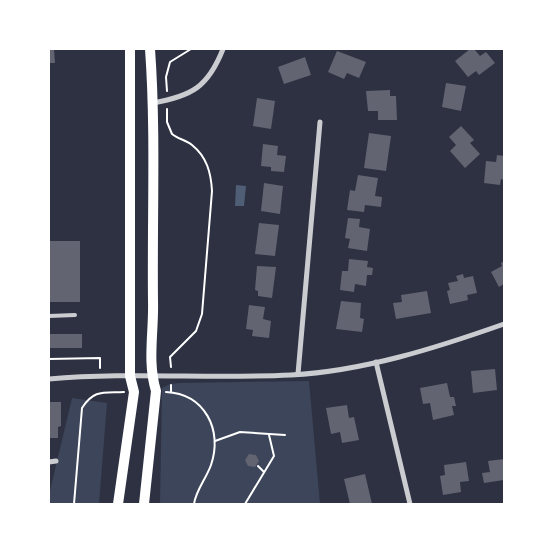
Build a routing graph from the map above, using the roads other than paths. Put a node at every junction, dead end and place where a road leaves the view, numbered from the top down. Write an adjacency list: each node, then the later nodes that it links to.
1 (130, 49): 12 (main road)
2 (150, 49): 4 (main road)
3 (223, 49): 4 (street)
4 (153, 103): 11 (main road)
5 (320, 122): 10 (street)
6 (75, 315): 7 (lane)
7 (49, 316)
8 (504, 324): 9 (street)
9 (376, 362): 10 (street); 18 (street)
10 (298, 374): 11 (street)
11 (150, 375): 12 (street); 17 (main road)
12 (130, 376): 13 (street); 16 (main road)
13 (49, 379)
14 (56, 461): 15 (street)
15 (49, 462)
16 (118, 504)
17 (144, 504)
18 (410, 504)

